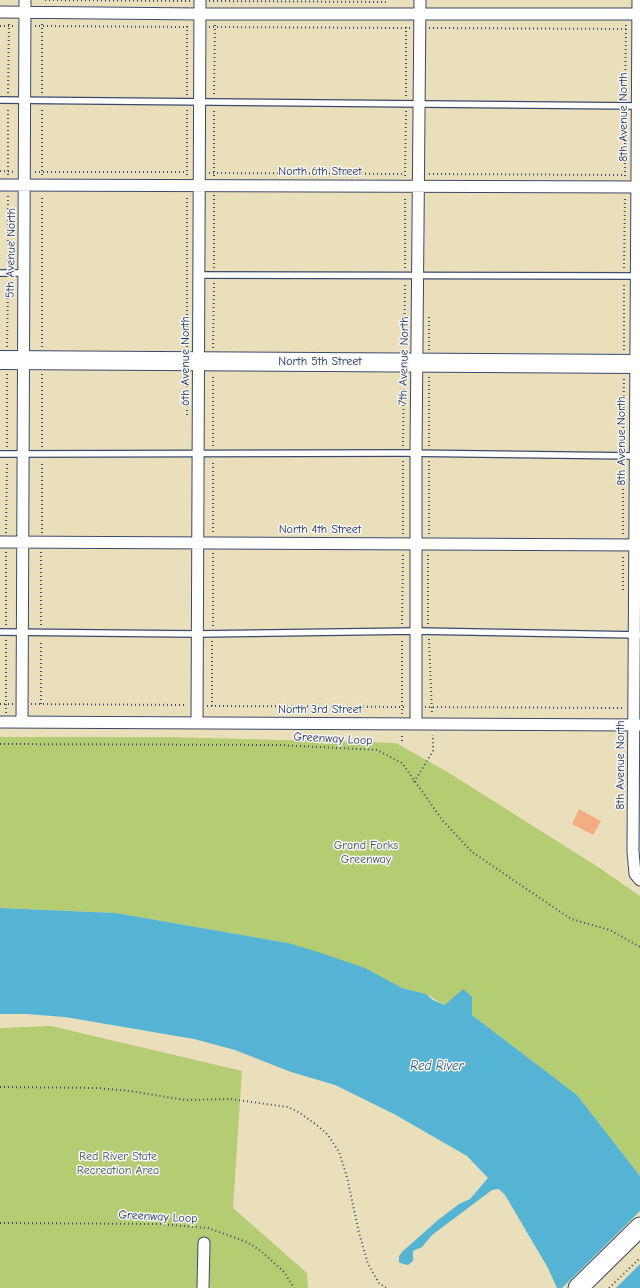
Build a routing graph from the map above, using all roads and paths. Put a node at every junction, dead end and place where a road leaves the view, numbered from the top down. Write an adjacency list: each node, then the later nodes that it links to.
1 (25, 0): 8 (street, 5th Avenue North)
2 (45, 0): 5 (path)
3 (420, 0): 10 (street, 7th Avenue North)
4 (638, 0): 11 (street, 8th Avenue North)
5 (200, 1): 6 (path); 9 (street, 6th Avenue North)
6 (390, 2)
7 (0, 12): 8 (street)
8 (25, 12): 9 (street); 13 (street, 5th Avenue North)
9 (200, 14): 10 (street); 14 (street, 6th Avenue North)
10 (420, 14): 11 (street); 15 (street, 7th Avenue North)
11 (639, 14): 16 (street, 8th Avenue North)
12 (0, 26): 13 (path)
13 (25, 26): 14 (path); 18 (street, 5th Avenue North)
14 (200, 27): 15 (path); 19 (street, 6th Avenue North)
15 (420, 28): 16 (path); 20 (street, 7th Avenue North)
16 (638, 29): 21 (street, 8th Avenue North)
17 (0, 100): 18 (lane)
18 (25, 100): 19 (lane); 23 (street, 5th Avenue North)
19 (200, 102): 20 (lane); 24 (street, 6th Avenue North)
20 (419, 103): 21 (lane); 25 (street, 7th Avenue North)
21 (639, 106): 26 (street, 8th Avenue North)
22 (0, 172): 23 (path)
23 (25, 172): 24 (path); 28 (street, 5th Avenue North)
24 (200, 173): 25 (path); 30 (street, 6th Avenue North)
25 (419, 174): 26 (path); 29 (street, 7th Avenue North)
26 (637, 175): 31 (street, 8th Avenue North)
27 (0, 185): 28 (street, North 6th Street)
28 (25, 185): 30 (street, North 6th Street); 33 (street, 5th Avenue North)
29 (419, 185): 30 (street, North 6th Street); 31 (street, North 6th Street); 35 (street, 7th Avenue North)
30 (200, 186): 34 (street, 6th Avenue North)
31 (639, 187): 36 (street, 8th Avenue North)
32 (0, 273): 33 (lane)
33 (24, 273): 38 (street, 5th Avenue North)
34 (199, 275): 35 (lane); 39 (street, 6th Avenue North)
35 (418, 275): 36 (lane); 40 (street, 7th Avenue North)
36 (638, 276): 41 (street, 8th Avenue North)
37 (0, 360): 38 (main road, North 5th Street)
38 (23, 360): 39 (main road, North 5th Street); 43 (street, 5th Avenue North)
39 (199, 362): 40 (main road, North 5th Street); 44 (street, 6th Avenue North)
40 (417, 362): 41 (main road, North 5th Street); 45 (street, 7th Avenue North)
41 (638, 364): 46 (street, 8th Avenue North)
42 (0, 454): 43 (lane)
43 (23, 454): 44 (lane); 48 (street, 5th Avenue North)
44 (198, 454): 45 (lane); 49 (street, 6th Avenue North)
45 (416, 454): 46 (lane); 50 (street, 7th Avenue North)
46 (637, 456): 51 (street, 8th Avenue North)
47 (0, 542): 48 (street, North 4th Street)
48 (22, 542): 49 (street, North 4th Street); 54 (street, 5th Avenue North)
49 (198, 542): 50 (street, North 4th Street); 55 (street, 6th Avenue North)
50 (416, 544): 51 (street, North 4th Street); 52 (street, 7th Avenue North)
51 (637, 545): 56 (street, 8th Avenue North)
52 (416, 631): 55 (lane); 56 (lane); 60 (street, 7th Avenue North)
53 (0, 632): 54 (lane)
54 (22, 633): 55 (lane); 58 (street, 5th Avenue North)
55 (197, 634): 59 (street, 6th Avenue North)
56 (637, 635): 61 (street, 8th Avenue North)
57 (0, 704): 58 (path)
58 (22, 704): 59 (path); 63 (street, 5th Avenue North)
59 (197, 705): 60 (path); 64 (street, 6th Avenue North)
60 (416, 707): 61 (path); 65 (street, 7th Avenue North)
61 (634, 708): 67 (street, 8th Avenue North)
62 (0, 722): 63 (street, North 3rd Street)
63 (22, 722): 64 (street, North 3rd Street)
64 (197, 722): 65 (street, North 3rd Street)
65 (416, 723): 66 (street, North 3rd Street)
66 (432, 723): 67 (street, North 3rd Street); 69 (path)
67 (637, 725): 70 (street, 8th Avenue North)
68 (0, 744): 69 (path, Greenway Loop)
69 (414, 782): 71 (path, Greenway Loop)
70 (640, 880)
71 (640, 947)
72 (0, 1087): 81 (path)
73 (0, 1223): 80 (path, Greenway Loop)
74 (640, 1227): 78 (highway)
75 (204, 1243): 79 (street)
76 (640, 1245): 78 (highway)
77 (640, 1258): 84 (path)
78 (612, 1263): 82 (highway); 83 (highway)
79 (203, 1288)
80 (294, 1288)
81 (386, 1288)
82 (578, 1288)
83 (595, 1288)
84 (609, 1288)

